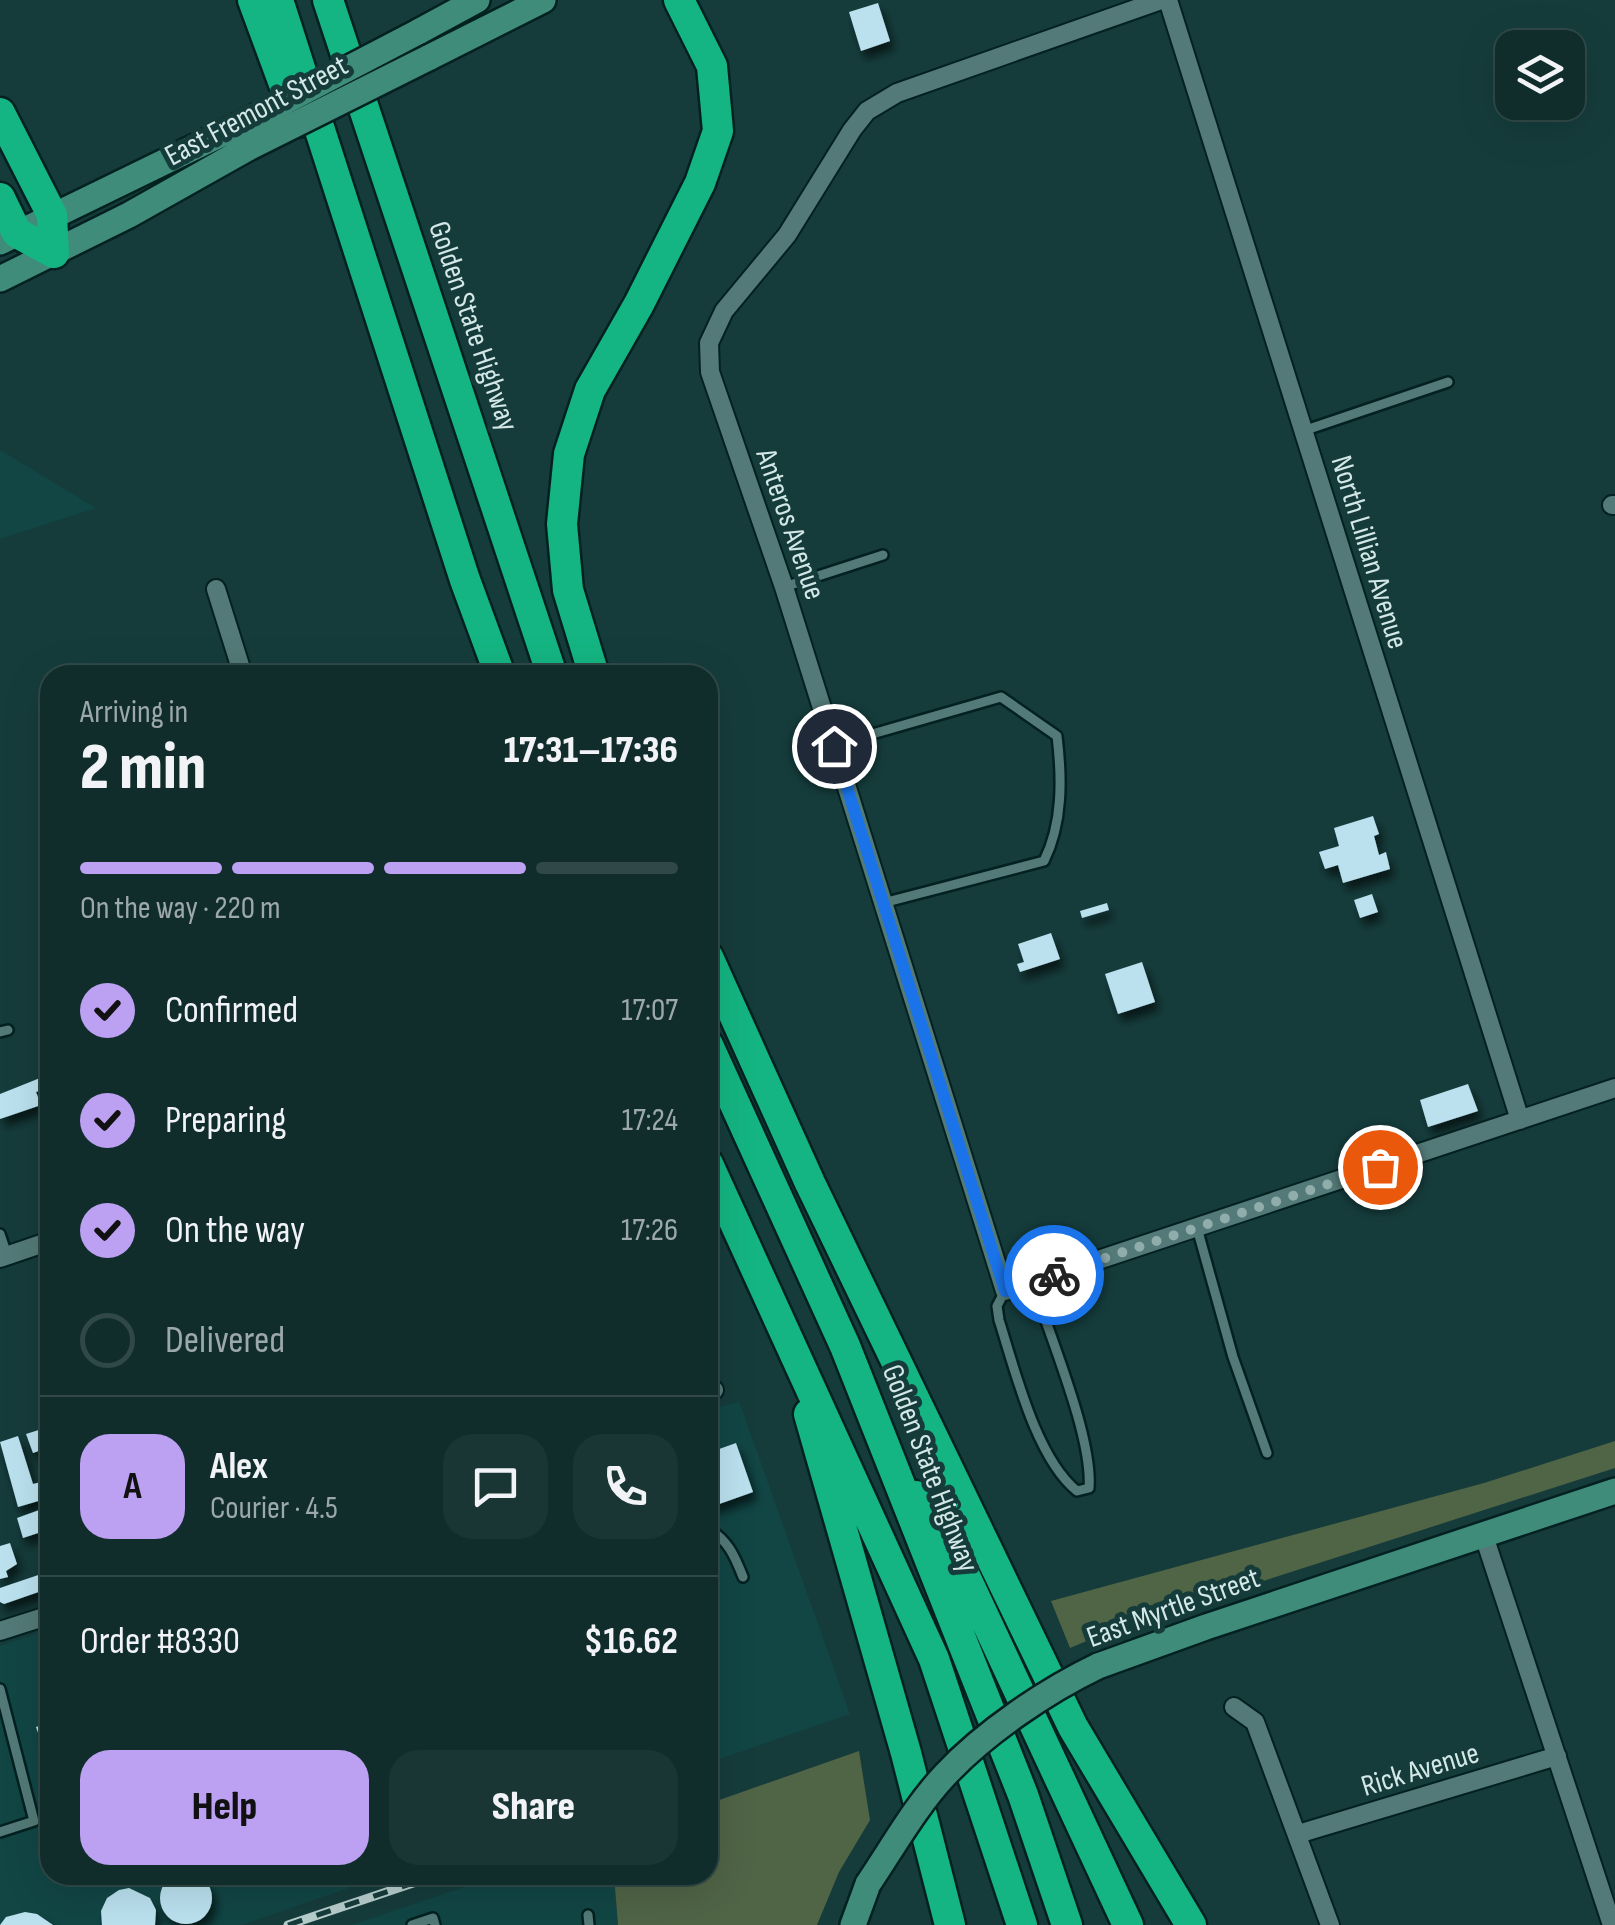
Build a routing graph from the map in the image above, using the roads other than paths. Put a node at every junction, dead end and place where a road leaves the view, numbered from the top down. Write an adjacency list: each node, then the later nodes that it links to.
1 (253, 0): 13 (highway)
2 (278, 0): 13 (highway)
3 (328, 0): 9 (highway, Golden State Highway)
4 (351, 0): 9 (highway)
5 (476, 0): 11 (main road, East Fremont Street, bridge)
6 (544, 0): 11 (main road, East Fremont Street, bridge)
7 (679, 0): 26 (highway)
8 (1164, 0): 19 (street, North Lillian Avenue); 21 (street, Anteros Avenue)
9 (352, 73): 25 (highway, Golden State Highway)
10 (0, 113): 14 (highway)
11 (241, 138): 14 (main road, East Fremont Street); 16 (main road, East Fremont Street)
12 (0, 198): 15 (highway)
13 (347, 206): 24 (highway)
14 (52, 214): 15 (main road, East Fremont Street); 16 (highway)
15 (8, 238): 16 (highway)
16 (54, 253): 17 (main road, East Fremont Street)
17 (0, 279)
18 (1448, 382): 19 (lane)
19 (1303, 431): 32 (street, North Lillian Avenue)
20 (883, 555): 21 (lane)
21 (784, 587): 27 (street, Anteros Avenue)
22 (216, 588): 23 (street)
23 (240, 665)
24 (496, 665)
25 (549, 665)
26 (591, 665)
27 (834, 746): 28 (street, Anteros Avenue); 28 (lane)
28 (883, 904): 39 (street, Anteros Avenue)
29 (718, 979): 62 (highway)
30 (718, 1068): 41 (highway, Golden State Highway)
31 (1615, 1088): 32 (street)
32 (1520, 1120): 34 (street)
33 (718, 1186): 40 (highway)
34 (1197, 1228): 38 (street); 42 (lane)
35 (0, 1234): 37 (lane)
36 (40, 1244): 37 (street)
37 (3, 1256)
38 (1032, 1282): 39 (street); 39 (lane)
39 (1005, 1291)
40 (791, 1343): 58 (highway); 59 (highway)
41 (884, 1448): 60 (highway, Golden State Highway); 61 (highway)
42 (1266, 1453)
43 (1615, 1492): 45 (main road, East Myrtle Street)
44 (718, 1534): 46 (lane)
45 (1484, 1536): 51 (street); 57 (main road, East Myrtle Street, bridge)
46 (743, 1577)
47 (40, 1618): 48 (street)
48 (0, 1631)
49 (0, 1689): 52 (lane)
50 (1234, 1707): 53 (street)
51 (1557, 1756): 53 (street, Rick Avenue); 54 (street)
52 (0, 1832)
53 (1298, 1834): 63 (street)
54 (1610, 1900): 64 (street)
55 (412, 1925): 56 (lane)
56 (435, 1925)
57 (853, 1925)
58 (950, 1925)
59 (1022, 1925)
60 (1067, 1925)
61 (1128, 1925)
62 (1190, 1925)
63 (1330, 1925)
64 (1612, 1925)

